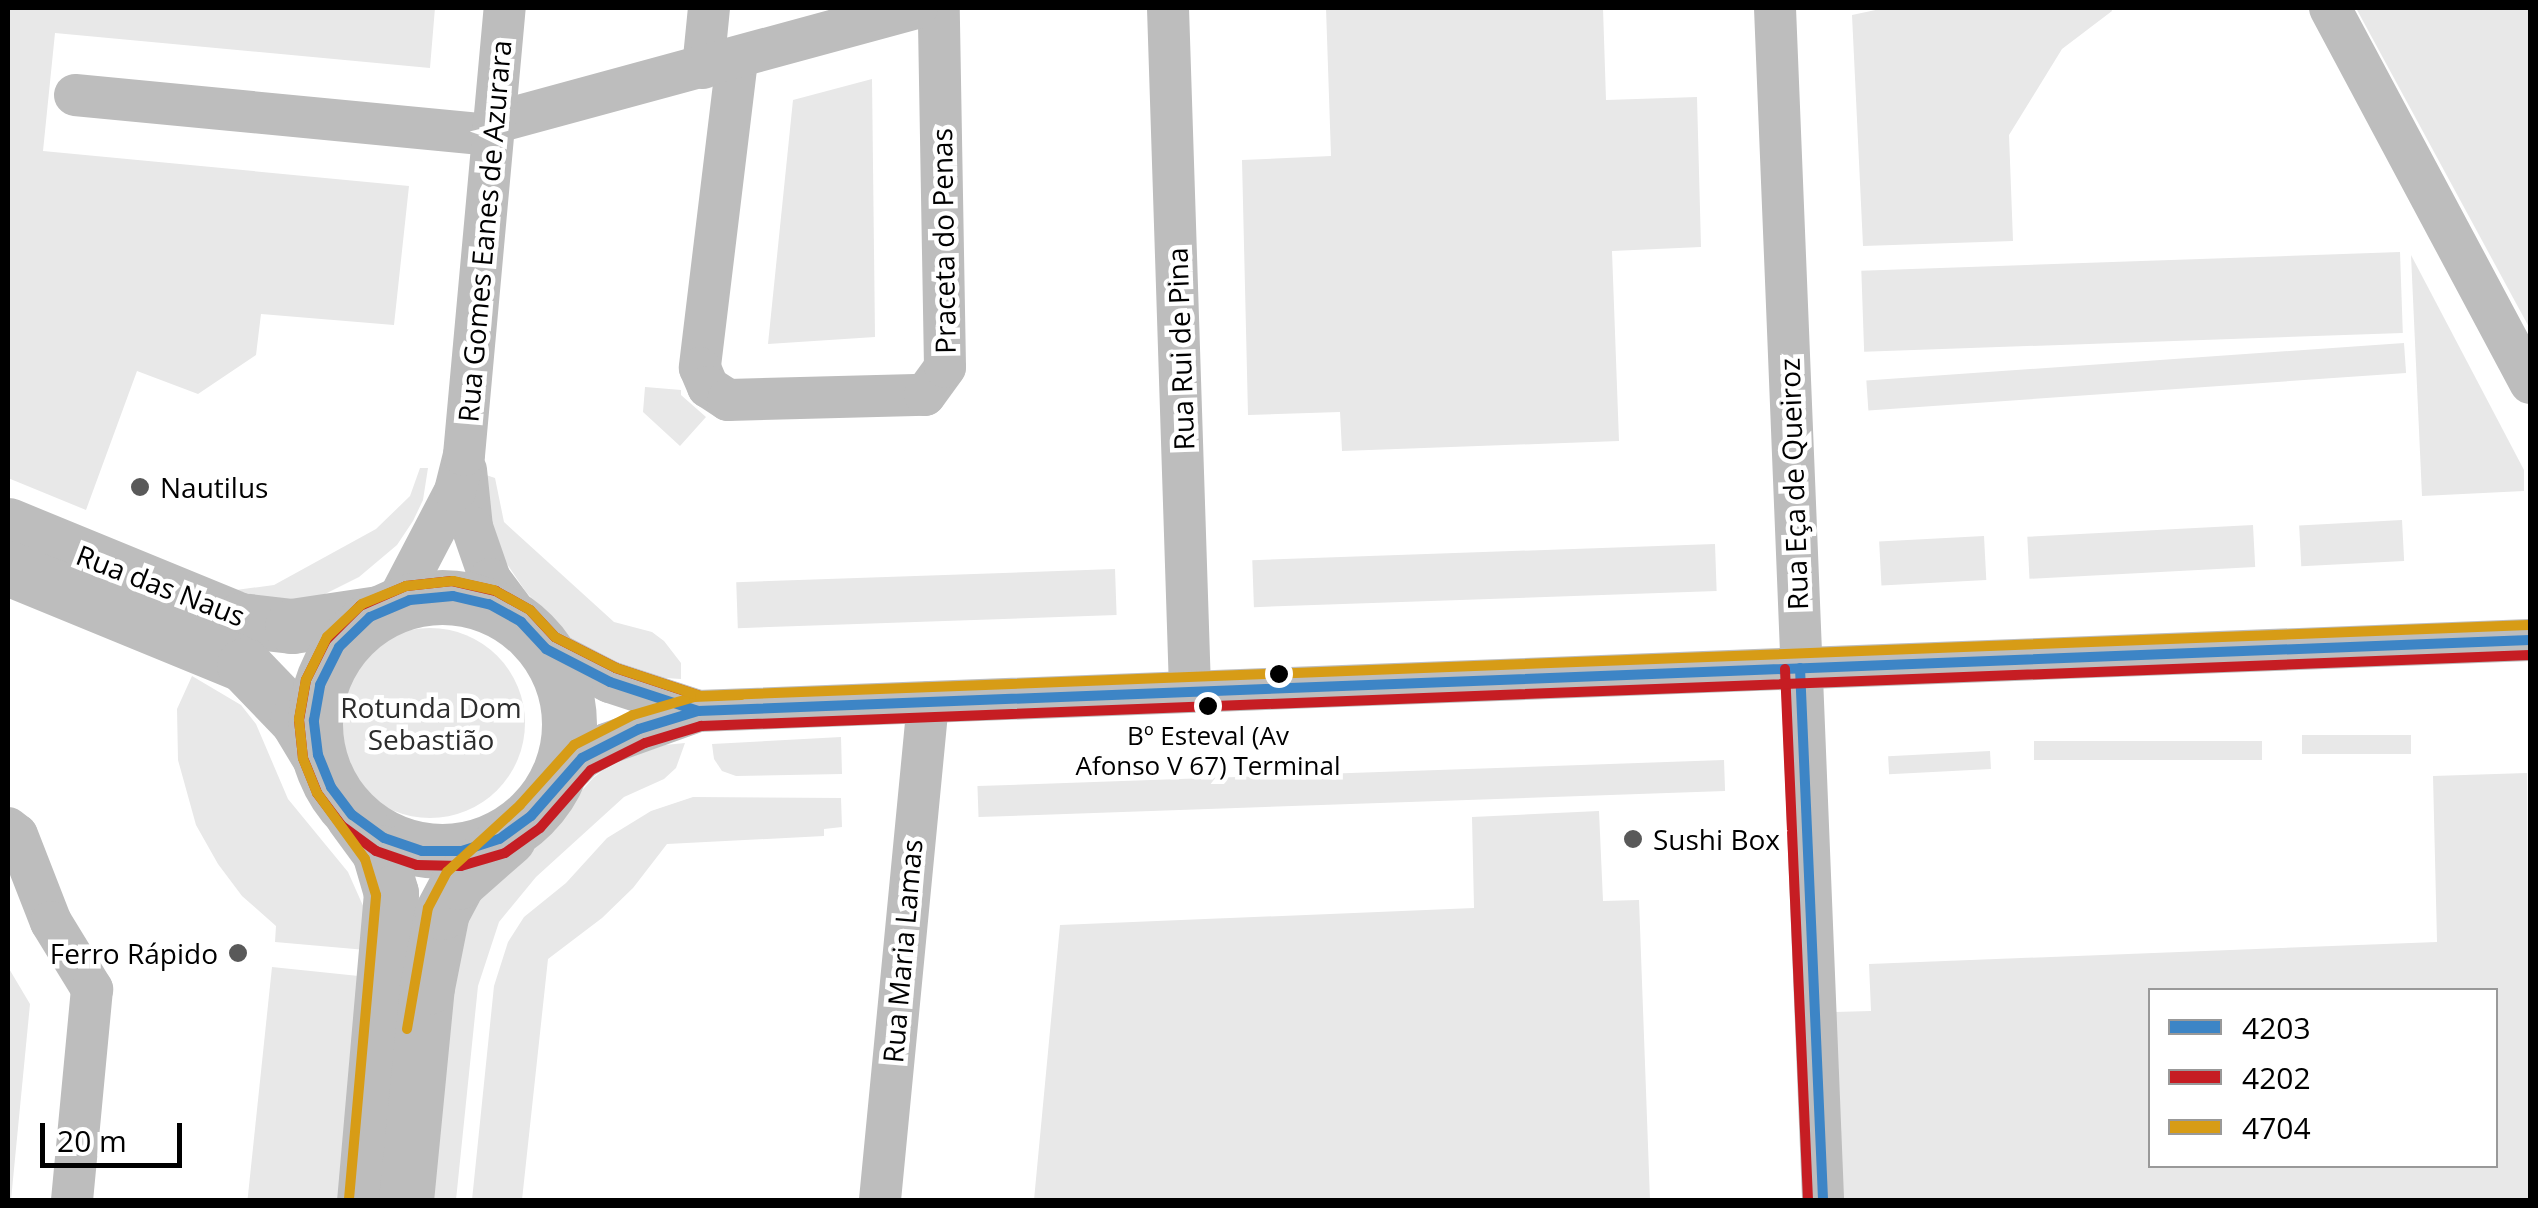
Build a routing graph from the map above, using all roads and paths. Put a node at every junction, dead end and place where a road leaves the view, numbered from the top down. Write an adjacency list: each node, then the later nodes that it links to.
1 (505, 8): 10 (street, Rua Gomes Eanes de Azurara)
2 (709, 8): 8 (street)
3 (917, 8): 8 (street)
4 (939, 8): 8 (street, Praceta do Penas)
5 (1168, 8): 19 (street, Rua Rui de Pina)
6 (1776, 8): 18 (street, Rua Eça de Queiroz)
7 (2330, 8): 11 (street)
8 (720, 64): 10 (street)
9 (76, 95): 10 (street)
10 (492, 129): 12 (street, Rua Gomes Eanes de Azurara)
11 (2530, 383)
12 (464, 454): 15 (street, Rua Gomes Eanes de Azurara); 16 (street, Rua Gomes Eanes de Azurara)
13 (8, 524): 15 (main road, Rua das Naus)
14 (8, 568): 22 (main road, Rua das Naus)
15 (387, 610): 16 (main road); 22 (main road)
16 (537, 639): 21 (street); 23 (main road)
17 (2530, 640): 18 (street)
18 (1800, 668): 19 (street); 30 (street, Rua Eça de Queiroz)
19 (1190, 690): 20 (street)
20 (928, 702): 21 (street); 29 (street, Rua Maria Lamas)
21 (698, 712): 23 (street)
22 (318, 755): 24 (main road)
23 (542, 802): 24 (main road); 28 (main road)
24 (352, 815): 27 (main road)
25 (8, 828): 26 (street)
26 (72, 1200)
27 (364, 1200)
28 (406, 1200)
29 (880, 1200)
30 (1823, 1200)

